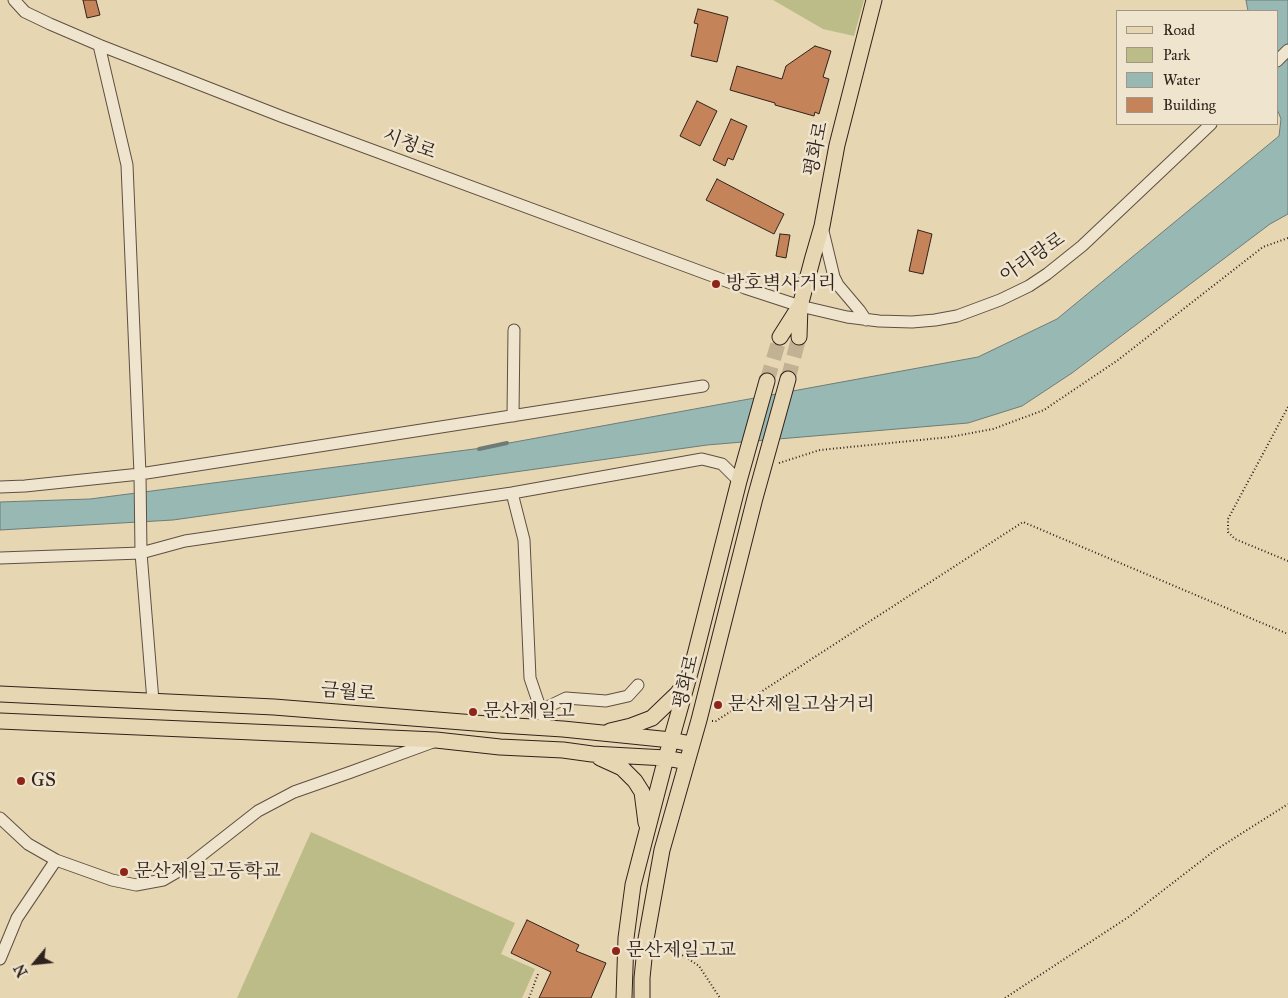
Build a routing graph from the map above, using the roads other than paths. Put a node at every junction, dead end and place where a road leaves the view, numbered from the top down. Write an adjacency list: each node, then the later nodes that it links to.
1 (14, 0): 3 (street, 시청로)
2 (874, 0): 7 (main road, 평화로)
3 (99, 45): 8 (street, 시청로); 17 (street)
4 (1288, 50): 5 (street)
5 (1278, 60)
6 (1210, 125): 9 (street, 아리랑로)
7 (822, 226): 8 (main road, 평화로); 9 (street)
8 (800, 306): 9 (street, 아리랑로); 11 (main road, 평화로); 12 (main road, 평화로)
9 (866, 320)
10 (514, 330): 16 (street)
11 (780, 337)
12 (799, 337)
13 (788, 379): 33 (main road, 평화로)
14 (767, 380): 18 (main road, 평화로)
15 (703, 386): 16 (street)
16 (513, 416): 17 (street)
17 (140, 478): 19 (street); 21 (street)
18 (739, 481): 20 (street); 23 (main road, 평화로)
19 (0, 487)
20 (512, 493): 21 (street); 27 (street)
21 (141, 549): 22 (street); 26 (street)
22 (0, 558)
23 (688, 677): 30 (main road); 32 (main road, 평화로)
24 (638, 685): 27 (street)
25 (0, 694): 26 (main road, 금월로)
26 (153, 701): 29 (main road, 금월로)
27 (541, 710): 29 (street)
28 (0, 721): 31 (main road)
29 (547, 728): 30 (main road, 금월로)
30 (600, 734): 32 (main road, 금월로)
31 (436, 740): 34 (main road); 39 (street)
32 (671, 740): 33 (main road, 금월로); 35 (main road, 평화로)
33 (692, 744): 36 (main road, 평화로)
34 (592, 754): 35 (main road); 38 (main road)
35 (666, 758): 36 (main road); 38 (main road, 평화로)
36 (687, 762): 42 (main road, 평화로)
37 (0, 818): 39 (street)
38 (648, 830): 41 (main road, 평화로)
39 (56, 860): 40 (street)
40 (0, 959)
41 (624, 998)
42 (642, 998)

